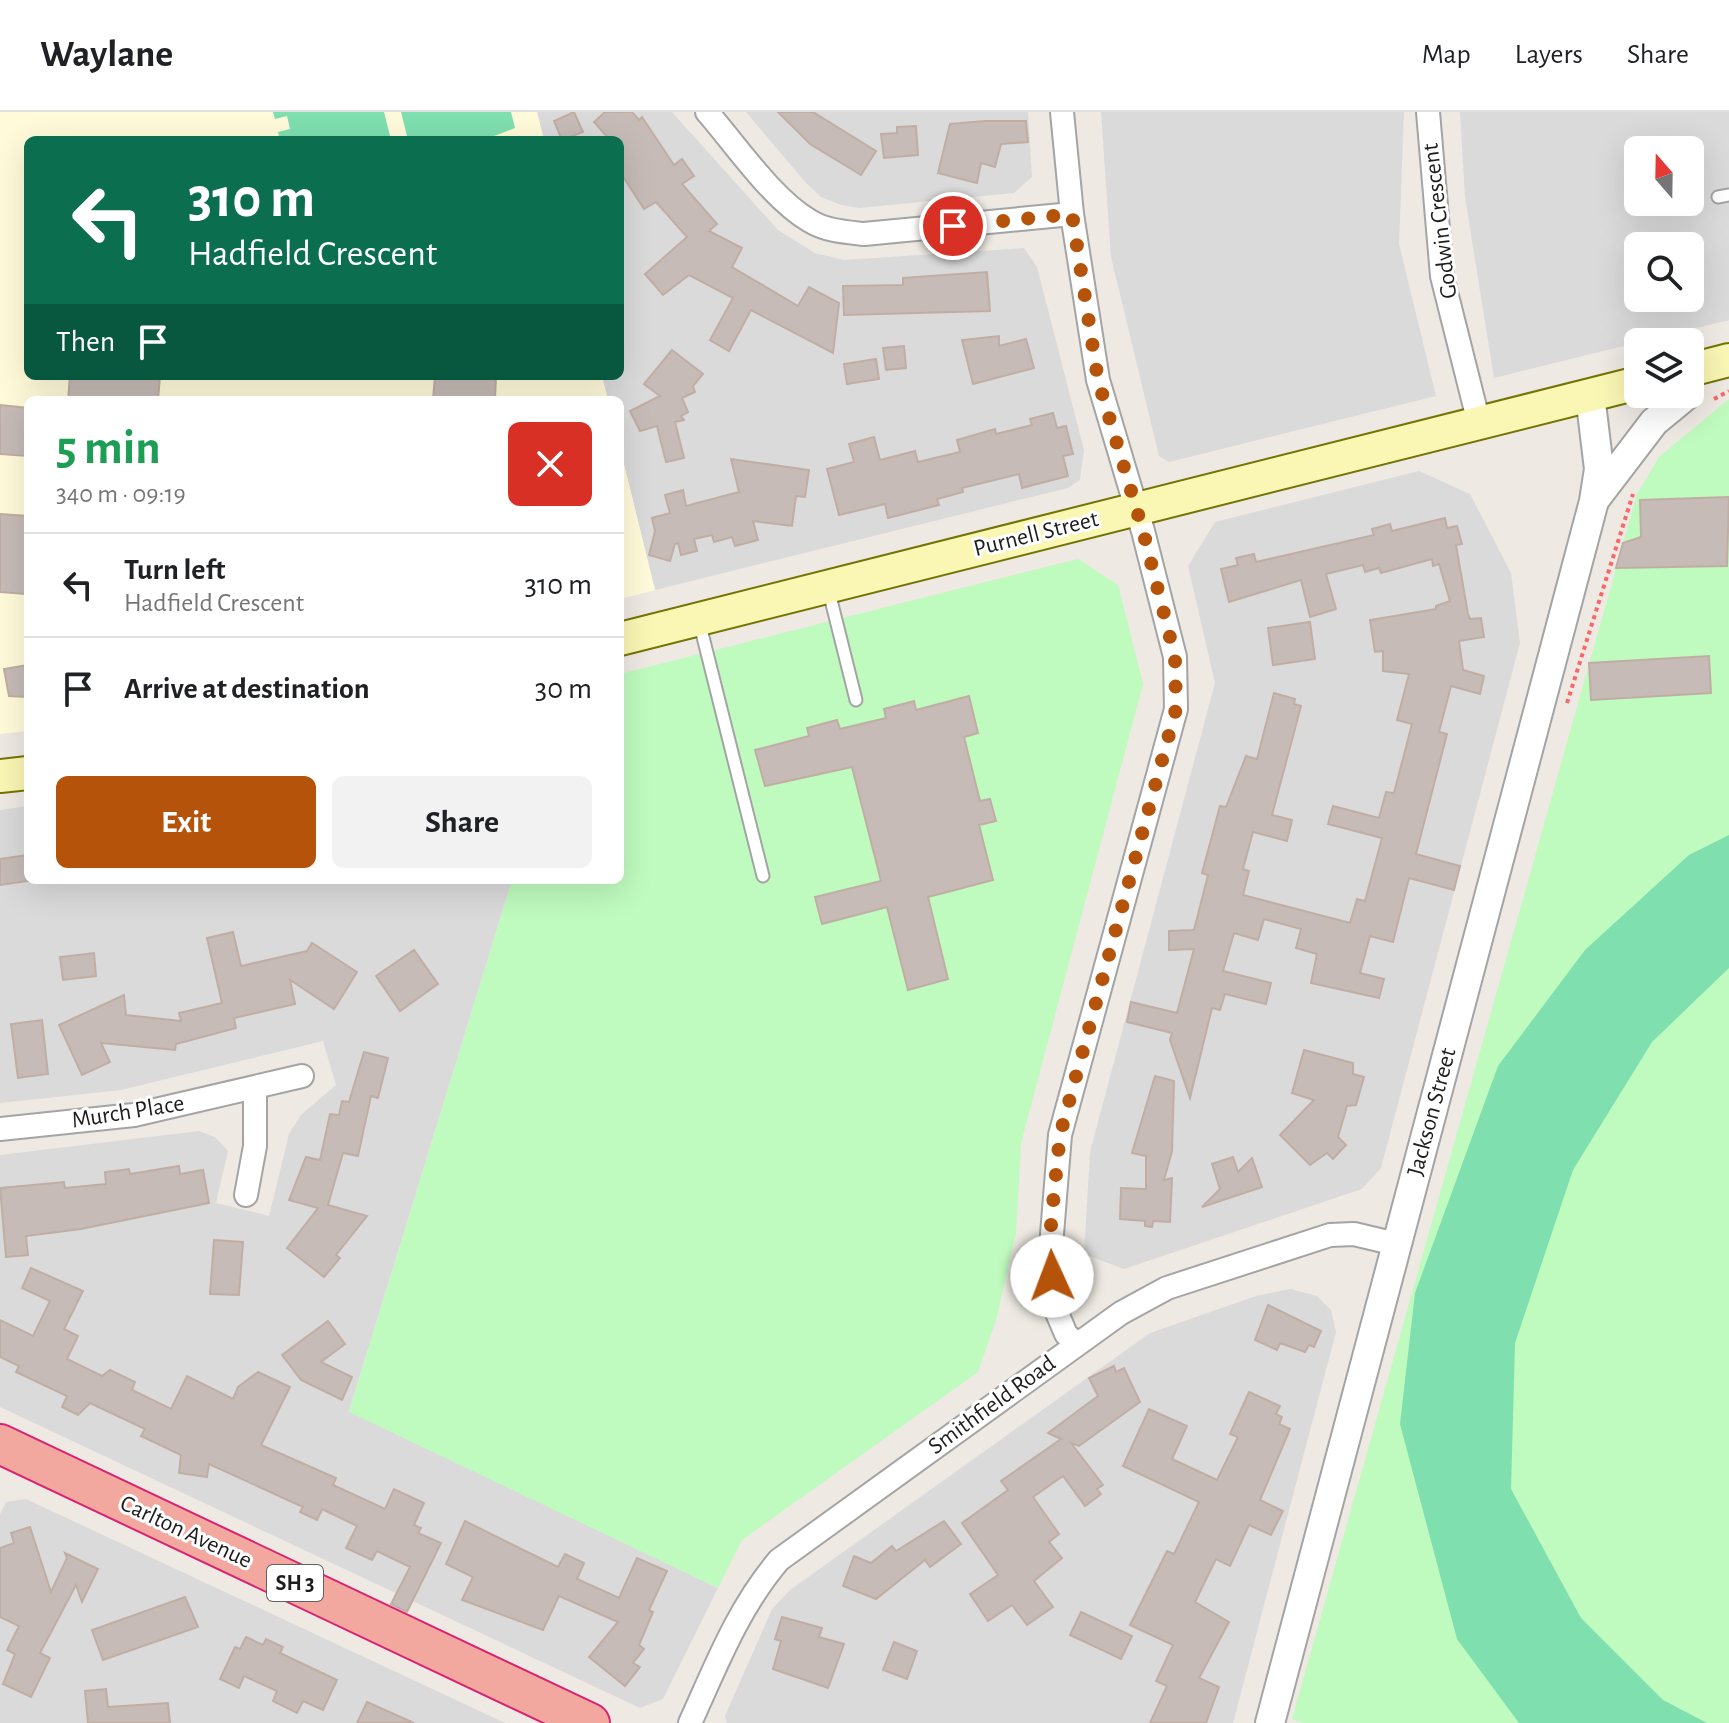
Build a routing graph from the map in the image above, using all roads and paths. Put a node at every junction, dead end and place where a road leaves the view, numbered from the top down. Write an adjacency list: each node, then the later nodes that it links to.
1 (707, 112): 4 (street)
2 (1062, 112): 4 (street)
3 (1428, 112): 14 (street, Godwin Crescent)
4 (1072, 214): 17 (street)
5 (1729, 360): 6 (main road)
6 (1704, 366)
7 (1729, 370): 9 (street, Jackson Street)
8 (1624, 386): 11 (main road, Purnell Street)
9 (1704, 389)
10 (1729, 391): 12 (path)
11 (1590, 395): 14 (main road, Purnell Street); 16 (street, Jackson Street)
12 (1704, 395)
13 (1676, 408): 16 (street, Jackson Street)
14 (1479, 423): 17 (main road, Purnell Street)
15 (1636, 482): 21 (path)
16 (1594, 501): 30 (street, Jackson Street)
17 (1137, 508): 18 (main road, Purnell Street); 31 (street)
18 (828, 587): 19 (main road, Purnell Street); 22 (lane)
19 (698, 619): 20 (main road, Purnell Street); 25 (lane)
20 (624, 638)
21 (1571, 699)
22 (856, 700)
23 (24, 773): 24 (main road)
24 (0, 776)
25 (763, 876)
26 (302, 1076): 27 (street, Murch Place)
27 (255, 1088): 28 (street, Murch Place); 29 (street)
28 (0, 1129)
29 (246, 1195)
30 (1396, 1244): 31 (street, Smithfield Road); 35 (street, Jackson Street)
31 (1076, 1344): 34 (street, Smithfield Road)
32 (2, 1449): 33 (highway, Carlton Avenue / SH 3)
33 (590, 1723)
34 (690, 1723)
35 (1270, 1723)

